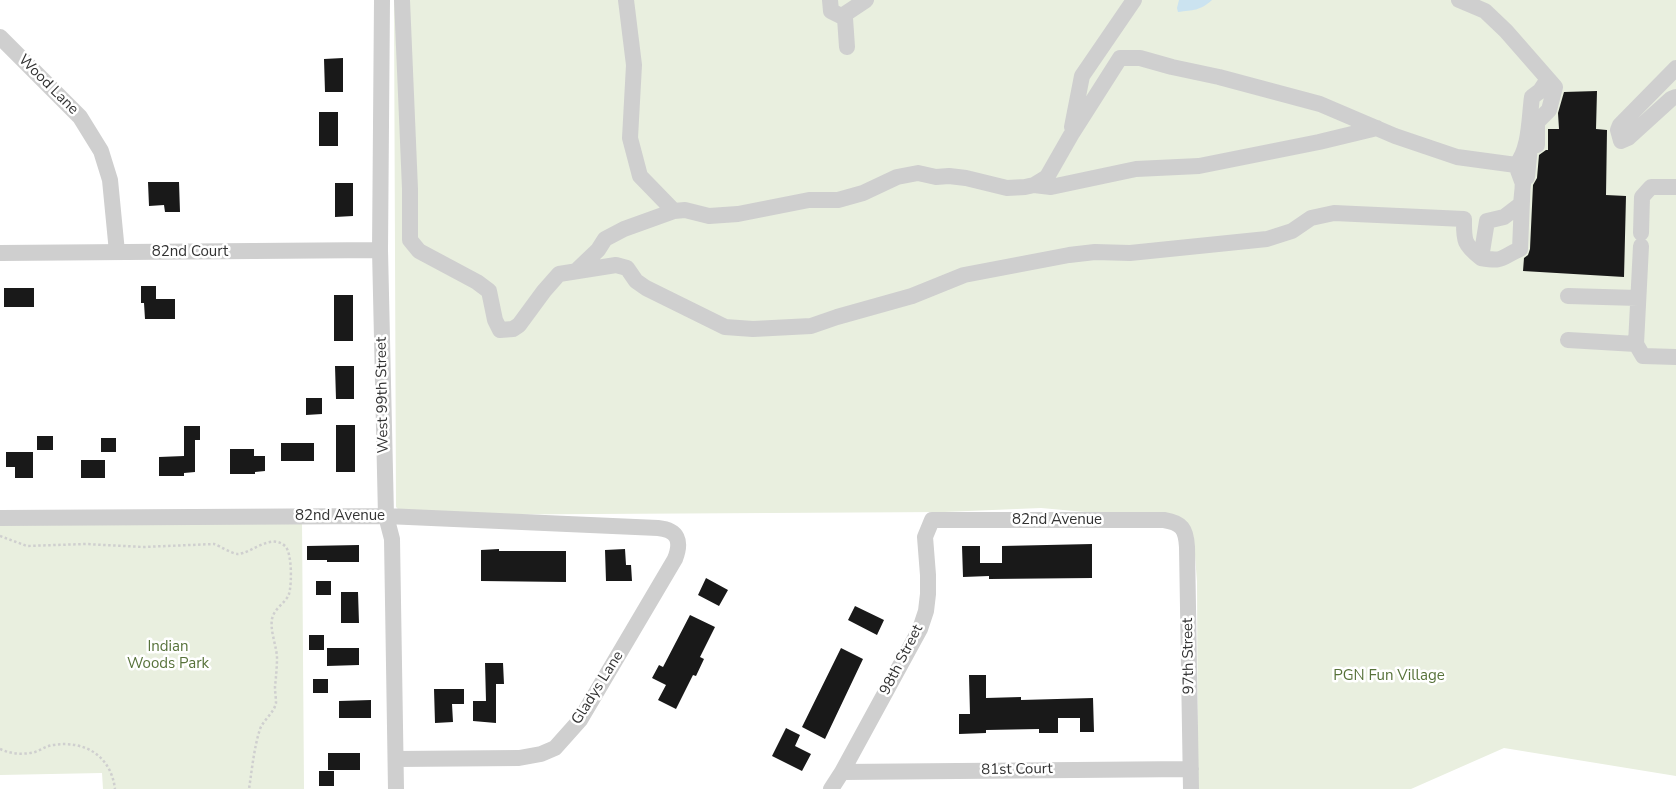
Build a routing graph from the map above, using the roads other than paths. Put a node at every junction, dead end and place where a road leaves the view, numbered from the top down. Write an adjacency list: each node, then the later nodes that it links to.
1 (382, 0): 20 (street, West 99th Street)
2 (402, 0): 24 (street)
3 (626, 0): 19 (street)
4 (830, 0): 8 (street)
5 (866, 0): 8 (street)
6 (1134, 0): 15 (street)
7 (1459, 0): 12 (street)
8 (842, 16): 10 (street)
9 (0, 38): 22 (street, Wood Lane)
10 (847, 47)
11 (1676, 68): 13 (street)
12 (1548, 80): 16 (street); 23 (street)
13 (1676, 97)
14 (1377, 128): 15 (street); 16 (street); 17 (street)
15 (1071, 135): 17 (street)
16 (1516, 165): 23 (street)
17 (1044, 183): 19 (street)
18 (1676, 187): 26 (street)
19 (681, 211): 24 (street)
20 (380, 250): 22 (street, 82nd Court); 30 (street, West 99th Street)
21 (0, 252): 22 (street, 82nd Court)
22 (117, 252)
23 (1481, 258): 24 (street)
24 (574, 273)
25 (1568, 296): 26 (street)
26 (1638, 298): 28 (street)
27 (1568, 340): 28 (street)
28 (1636, 344): 29 (street)
29 (1676, 358)
30 (386, 516): 31 (street, 82nd Avenue); 34 (street, 82nd Avenue); 35 (street, West 99th Street)
31 (0, 518)
32 (932, 520): 33 (street, 82nd Avenue); 37 (street, 98th Street)
33 (1180, 526): 36 (street, 97th Street)
34 (677, 537): 35 (street, Gladys Lane)
35 (396, 759): 38 (street, West 99th Street)
36 (1191, 769): 37 (street, 81st Court); 40 (street, 97th Street)
37 (842, 772): 39 (street, 98th Street)
38 (396, 789)
39 (831, 789)
40 (1191, 789)

